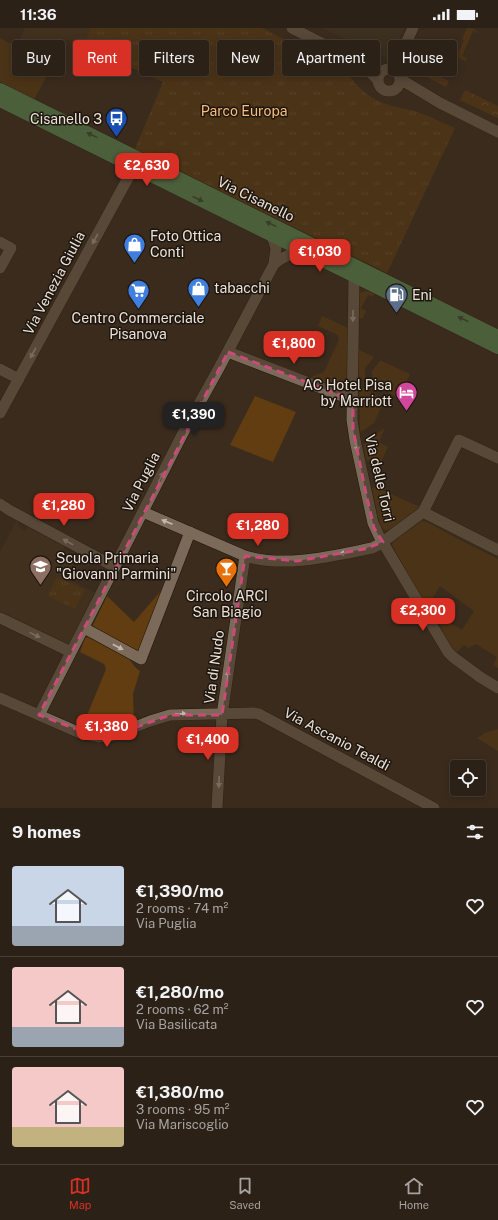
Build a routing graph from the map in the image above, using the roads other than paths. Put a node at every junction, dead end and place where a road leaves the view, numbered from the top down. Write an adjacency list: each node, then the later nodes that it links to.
1 (292, 28): 3 (street)
2 (413, 28): 4 (street)
3 (315, 40)
4 (407, 40)
5 (374, 76): 8 (street)
6 (388, 76): 8 (street)
7 (393, 76): 8 (street); 11 (street)
8 (378, 80)
9 (0, 89): 19 (main road, Via Cisanello, one-way to 9)
10 (0, 101): 12 (main road, Via Cisanello)
11 (498, 132)
12 (134, 168): 13 (main road, Via Cisanello, one-way to 13); 23 (street, Via Venezia Giulia, one-way to 23)
13 (272, 236): 15 (main road, Via Cisanello); 16 (street, Via Puglia)
14 (0, 242): 17 (street)
15 (305, 252): 16 (street); 18 (main road, Via Cisanello)
16 (274, 264): 21 (street, Via Puglia)
17 (0, 268)
18 (354, 277): 20 (main road, Via Cisanello); 24 (street, Via delle Torri, one-way to 24)
19 (498, 336)
20 (498, 348)
21 (228, 352): 24 (street); 28 (street, Via Puglia, one-way to 21)
22 (0, 369): 23 (street)
23 (19, 379): 25 (street, Via Venezia Giulia)
24 (352, 400): 31 (street, Via delle Torri, one-way to 31)
25 (0, 413)
26 (498, 458): 29 (street)
27 (0, 504): 34 (street, one-way to 27)
28 (143, 512): 30 (street, one-way to 28); 34 (street, Via Puglia)
29 (423, 512): 31 (street); 32 (street)
30 (190, 532): 33 (street); 36 (street, one-way to 30)
31 (383, 542): 33 (street, one-way to 33); 38 (street, Via delle Torri)
32 (498, 550)
33 (245, 556): 41 (street, Via di Nudo, one-way to 33)
34 (115, 567): 36 (street, Via Puglia)
35 (0, 618): 37 (street, one-way to 37)
36 (84, 628): 37 (street, Via Puglia)
37 (71, 652): 40 (street, Via Puglia)
38 (498, 688)
39 (0, 698): 40 (street, Via Ascanio Tealdi)
40 (39, 715): 41 (street, Via Ascanio Tealdi, one-way to 41)
41 (222, 715): 42 (street, Via di Nudo, one-way to 42); 43 (street, Via Ascanio Tealdi)
42 (217, 808)
43 (434, 808)

